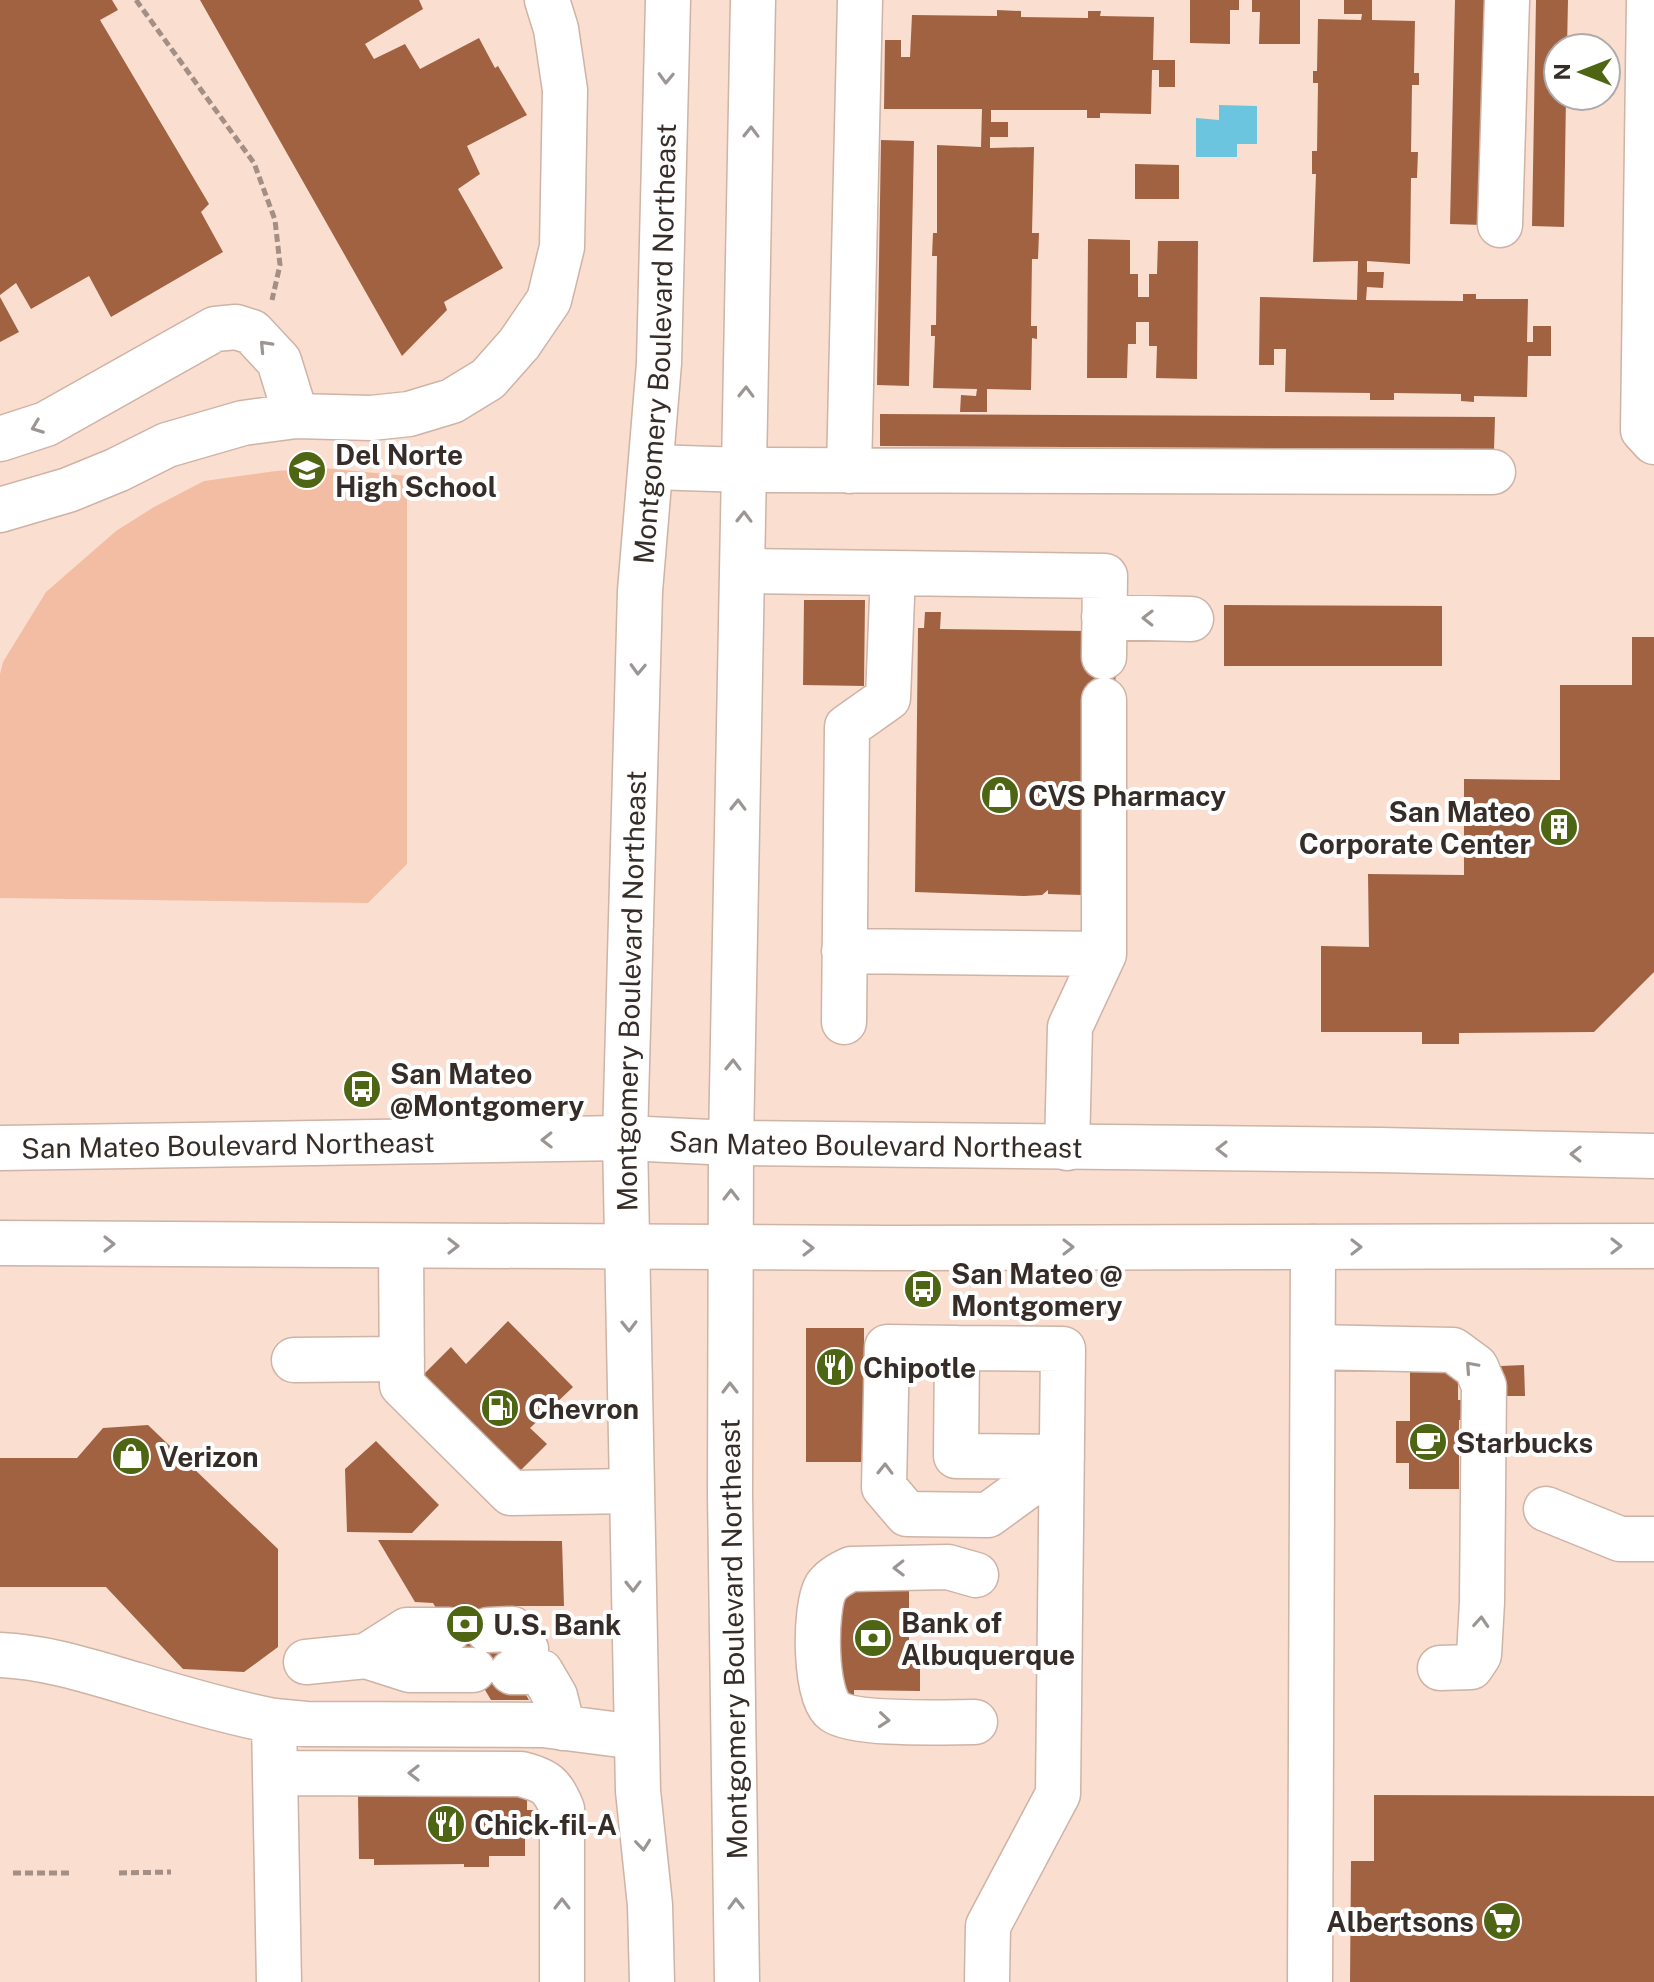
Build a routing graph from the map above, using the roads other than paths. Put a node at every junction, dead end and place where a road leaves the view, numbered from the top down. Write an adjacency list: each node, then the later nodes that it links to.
1 (547, 0): 8 (main road)
2 (668, 0): 11 (main road, Montgomery Boulevard Northeast, one-way to 11)
3 (753, 0): 12 (main road, Montgomery Boulevard Northeast, one-way to 3)
4 (860, 0): 13 (main road)
5 (1507, 0): 7 (main road)
6 (1649, 0): 10 (main road)
7 (1500, 225)
8 (296, 416): 9 (main road, one-way to 9); 15 (main road)
9 (0, 439)
10 (1654, 442)
11 (651, 467): 12 (main road); 23 (main road, Montgomery Boulevard Northeast, one-way to 23)
12 (745, 470): 13 (main road); 16 (main road, Montgomery Boulevard Northeast, one-way to 12)
13 (849, 471): 14 (main road)
14 (1493, 472)
15 (0, 510)
16 (743, 571): 17 (main road); 24 (main road, Montgomery Boulevard Northeast, one-way to 16)
17 (893, 573): 18 (main road, one-way to 17); 20 (main road)
18 (1191, 619)
19 (1104, 700): 21 (main road)
20 (844, 951): 21 (main road); 22 (main road)
21 (1104, 954): 26 (main road)
22 (844, 1022)
23 (625, 1138): 24 (main road, San Mateo Boulevard Northeast); 25 (main road, San Mateo Boulevard Northeast, one-way to 25); 32 (main road, Montgomery Boulevard Northeast)
24 (731, 1143): 26 (main road, San Mateo Boulevard Northeast); 33 (main road, Montgomery Boulevard Northeast, one-way to 24)
25 (0, 1148)
26 (1067, 1148): 27 (main road, San Mateo Boulevard Northeast, one-way to 26)
27 (1654, 1156)
28 (0, 1243): 29 (main road, one-way to 29)
29 (401, 1246): 32 (main road, one-way to 32); 36 (main road)
30 (1654, 1246): 31 (main road, one-way to 30)
31 (1313, 1247): 33 (main road, one-way to 31); 34 (main road)
32 (627, 1248): 33 (main road); 39 (main road, Montgomery Boulevard Northeast, one-way to 39)
33 (730, 1248): 56 (main road, Montgomery Boulevard Northeast, one-way to 33)
34 (1313, 1347): 47 (main road, one-way to 34); 58 (main road)
35 (957, 1348): 38 (main road); 38 (main road); 38 (main road, one-way to 35)
36 (402, 1359): 37 (main road); 39 (main road)
37 (294, 1360)
38 (1062, 1470): 57 (main road)
39 (631, 1491): 51 (main road, Montgomery Boulevard Northeast, one-way to 51)
40 (1564, 1516): 41 (main road); 42 (main road); 43 (main road)
41 (1654, 1520)
42 (1654, 1539)
43 (1654, 1557)
44 (976, 1575): 49 (main road, one-way to 49)
45 (0, 1655): 48 (main road)
46 (306, 1662): 50 (main road)
47 (1440, 1668)
48 (274, 1721): 50 (main road); 52 (main road)
49 (975, 1722)
50 (563, 1728): 51 (main road)
51 (636, 1737): 55 (main road, Montgomery Boulevard Northeast, one-way to 55)
52 (275, 1773): 53 (main road); 54 (main road, one-way to 52)
53 (279, 1982)
54 (562, 1982)
55 (652, 1982)
56 (737, 1982)
57 (987, 1982)
58 (1310, 1982)

